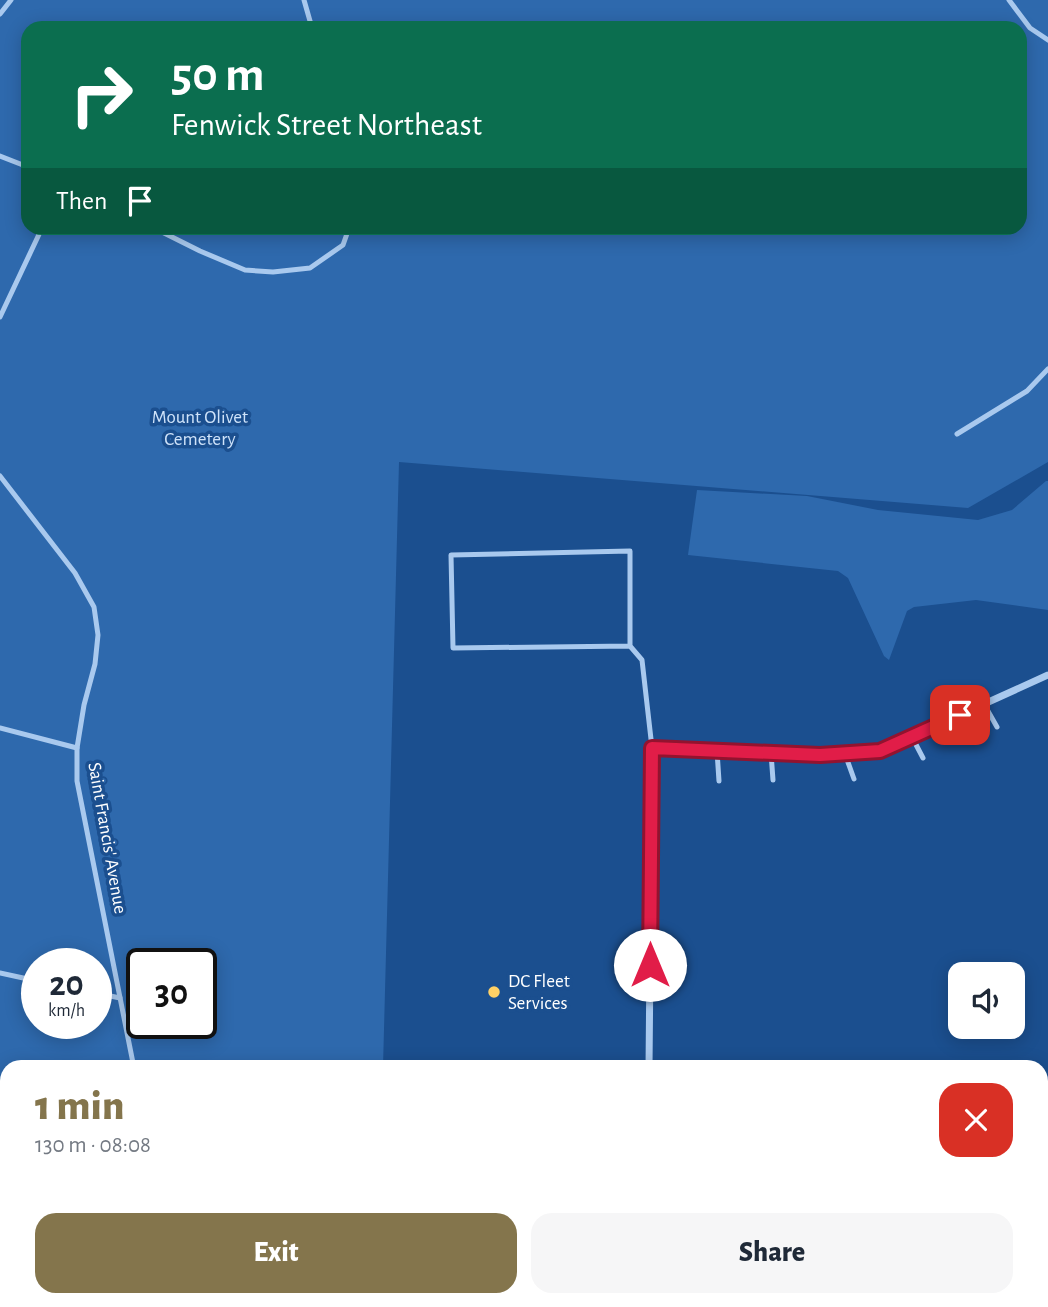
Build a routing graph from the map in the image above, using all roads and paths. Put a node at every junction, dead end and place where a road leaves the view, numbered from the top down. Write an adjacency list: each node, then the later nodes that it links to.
1 (11, 0): 4 (lane)
2 (304, 0): 5 (lane)
3 (1009, 0): 6 (lane)
4 (0, 14)
5 (310, 21)
6 (1025, 21)
7 (1027, 24): 8 (lane)
8 (1048, 40)
9 (0, 156): 10 (lane)
10 (21, 164)
11 (39, 235): 14 (lane)
12 (168, 235): 13 (lane)
13 (347, 235)
14 (0, 317)
15 (1048, 369): 16 (lane)
16 (957, 434)
17 (0, 476): 24 (lane, Saint Francis' Avenue)
18 (630, 646): 18 (lane); 25 (lane)
19 (1048, 675): 20 (street)
20 (984, 704): 21 (lane); 23 (street)
21 (997, 727)
22 (0, 728): 24 (lane)
23 (912, 737): 28 (street); 29 (lane)
24 (77, 748): 36 (lane, Saint Francis' Avenue)
25 (652, 748): 26 (street); 38 (street)
26 (717, 751): 27 (street); 32 (lane)
27 (771, 753): 28 (street); 31 (lane)
28 (845, 754): 30 (lane)
29 (923, 758)
30 (854, 779)
31 (773, 780)
32 (719, 781)
33 (0, 973): 34 (lane)
34 (21, 978)
35 (112, 996): 36 (lane)
36 (120, 998): 37 (lane, Saint Francis' Avenue)
37 (132, 1060)
38 (649, 1060)

